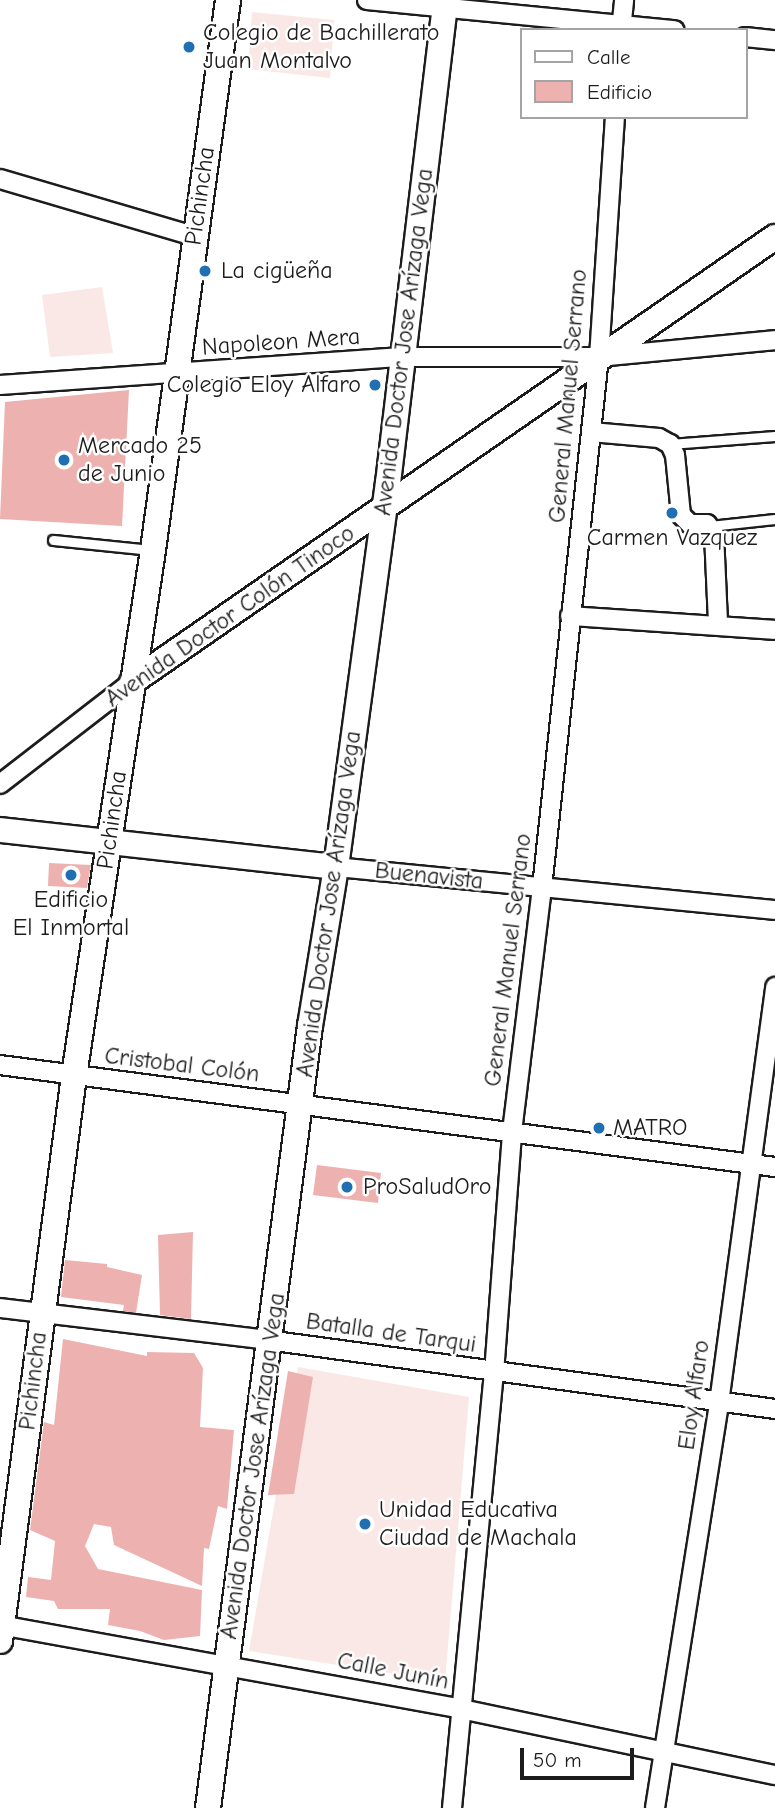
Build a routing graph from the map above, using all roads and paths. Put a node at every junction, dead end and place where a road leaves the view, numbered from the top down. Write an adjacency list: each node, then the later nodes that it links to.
1 (228, 0): 11 (main road, Pichincha)
2 (367, 0): 4 (street)
3 (624, 0): 5 (street)
4 (446, 4): 5 (street); 14 (main road, Avenida Doctor Jose Arízaga Vega)
5 (622, 27): 6 (street)
6 (640, 28)
7 (747, 37): 8 (street)
8 (775, 40)
9 (615, 119): 15 (street, General Manuel Serrano)
10 (0, 179): 11 (street)
11 (194, 236): 16 (main road, Pichincha)
12 (775, 237): 15 (main road, Avenida Doctor Colón Tinoco)
13 (775, 340): 15 (street, Napoleon Mera)
14 (402, 357): 15 (street, Napoleon Mera); 16 (street, Napoleon Mera); 21 (main road, Avenida Doctor Jose Arízaga Vega)
15 (598, 357): 18 (street, General Manuel Serrano); 21 (main road, Avenida Doctor Colón Tinoco)
16 (177, 373): 17 (street, Napoleon Mera); 25 (main road, Pichincha)
17 (0, 385)
18 (591, 432): 20 (street); 26 (street, General Manuel Serrano)
19 (775, 436): 20 (lane)
20 (670, 444): 23 (street)
21 (384, 509): 29 (main road, Avenida Doctor Colón Tinoco); 33 (main road, Avenida Doctor Jose Arízaga Vega)
22 (775, 519): 23 (lane)
23 (710, 526): 27 (street)
24 (53, 540): 25 (lane)
25 (152, 550): 29 (main road, Pichincha)
26 (570, 616): 27 (street); 34 (street, General Manuel Serrano)
27 (718, 623): 28 (street)
28 (775, 629)
29 (132, 682): 30 (street, Avenida Doctor Colón Tinoco); 32 (main road, Pichincha)
30 (0, 784)
31 (0, 830): 32 (main road, Buenavista)
32 (109, 839): 33 (main road, Buenavista); 38 (main road, Pichincha)
33 (336, 867): 34 (street, Buenavista); 39 (main road, Avenida Doctor Jose Arízaga Vega)
34 (542, 887): 35 (street, Buenavista); 40 (street, General Manuel Serrano)
35 (775, 910)
36 (775, 987): 41 (street, Eloy Alfaro)
37 (0, 1065): 38 (street, Cristobal Colón)
38 (74, 1076): 39 (street, Cristobal Colón); 44 (main road, Pichincha)
39 (300, 1104): 40 (street, Cristobal Colón); 45 (main road, Avenida Doctor Jose Arízaga Vega)
40 (512, 1132): 41 (street, Cristobal Colón); 46 (street, General Manuel Serrano)
41 (751, 1164): 42 (street, Cristobal Colón); 47 (street, Eloy Alfaro)
42 (775, 1167)
43 (0, 1308): 44 (street, Batalla de Tarqui)
44 (41, 1313): 45 (street, Batalla de Tarqui); 49 (main road, Pichincha)
45 (270, 1340): 46 (street, Batalla de Tarqui); 50 (main road, Avenida Doctor Jose Arízaga Vega)
46 (494, 1373): 47 (street, Batalla de Tarqui); 51 (street, General Manuel Serrano)
47 (719, 1403): 48 (street, Batalla de Tarqui); 52 (street, Eloy Alfaro)
48 (775, 1409)
49 (1, 1630): 50 (street, Calle Junín)
50 (226, 1664): 51 (street, Calle Junín); 54 (main road, Avenida Doctor Jose Arízaga Vega)
51 (461, 1709): 52 (street, Calle Junín); 55 (street, General Manuel Serrano)
52 (663, 1751): 53 (street, Calle Junín); 56 (street, Eloy Alfaro)
53 (775, 1775)
54 (208, 1808)
55 (452, 1808)
56 (655, 1808)

